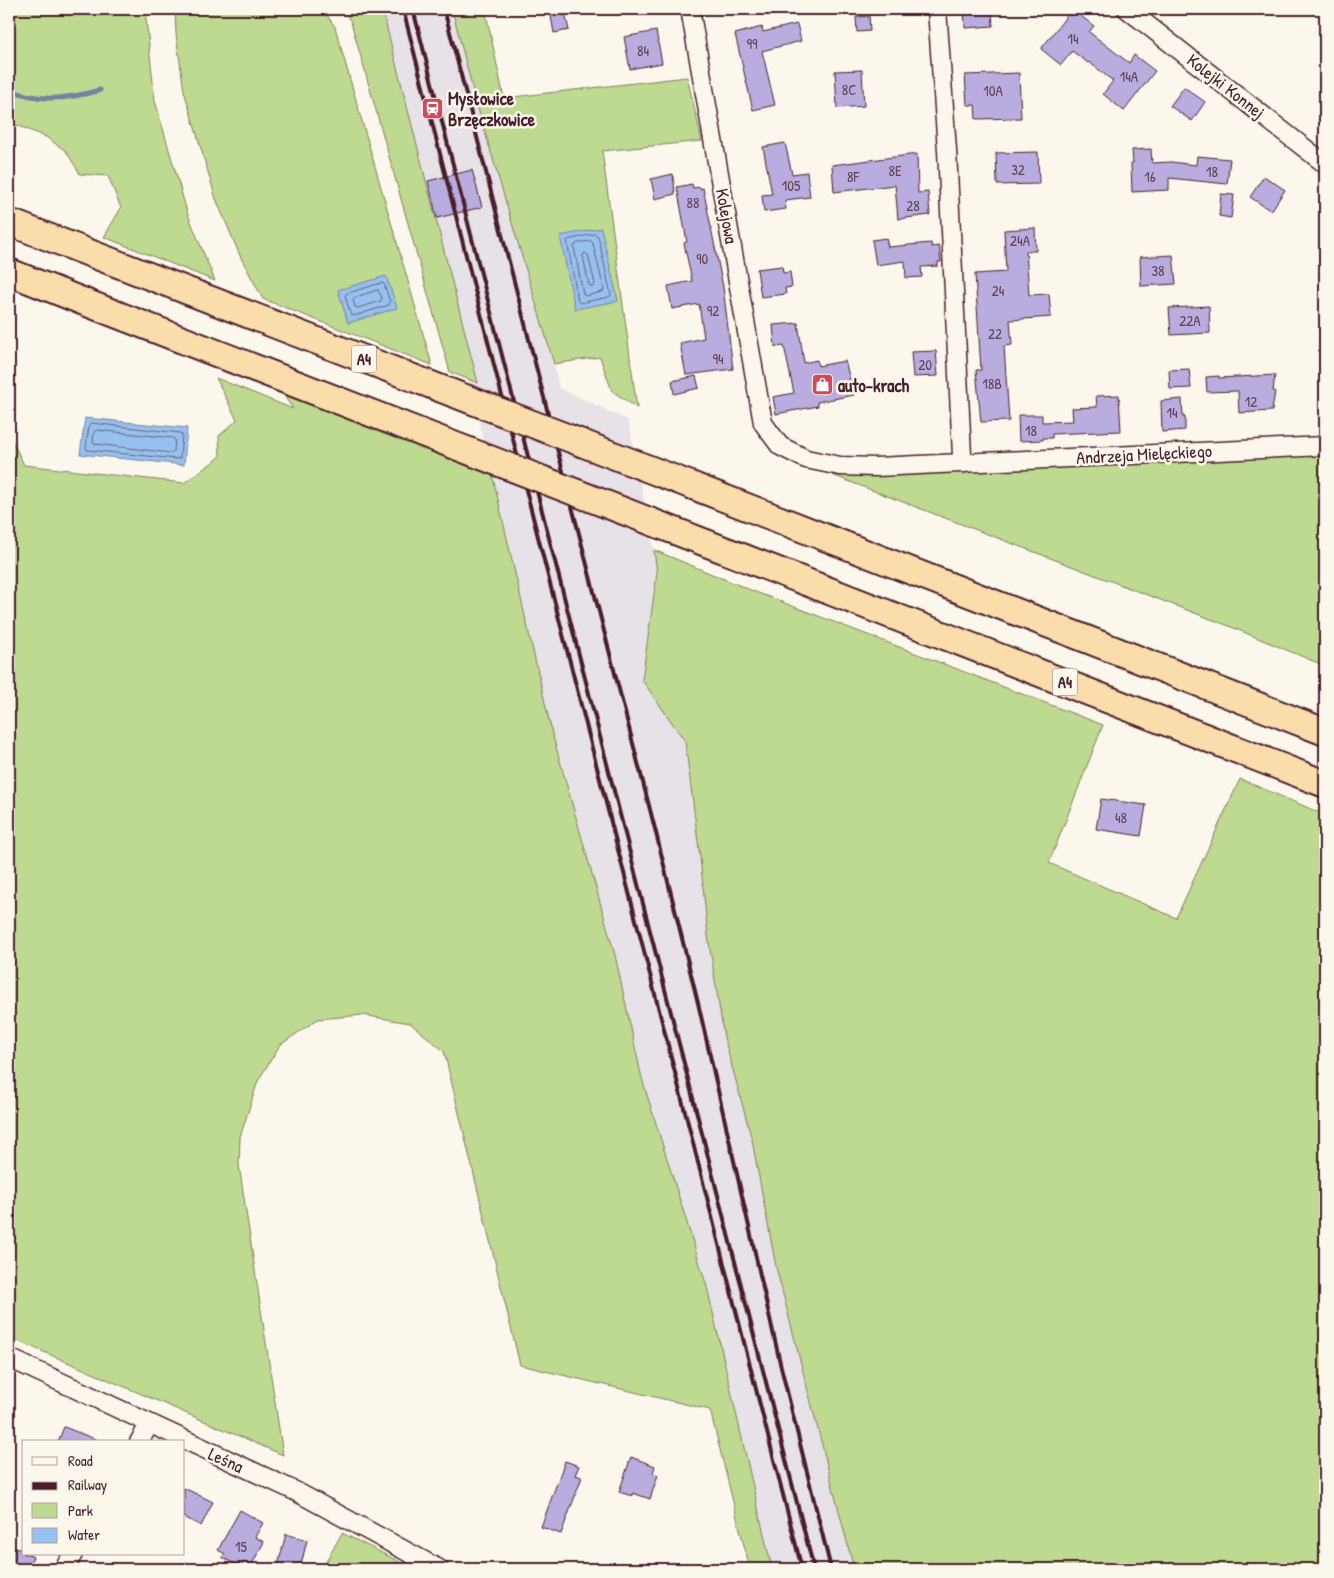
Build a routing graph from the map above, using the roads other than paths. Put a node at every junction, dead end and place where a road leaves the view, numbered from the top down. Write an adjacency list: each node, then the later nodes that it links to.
1 (690, 9): 7 (street, Kolejowa)
2 (937, 9): 9 (street)
3 (1127, 9): 4 (street, Kolejki Konnej)
4 (1325, 164)
5 (9, 222): 10 (highway, A4, bridge)
6 (9, 272): 11 (highway, A4, bridge)
7 (763, 423): 9 (street, Andrzeja Mielęckiego)
8 (1325, 446): 9 (street, Andrzeja Mielęckiego)
9 (964, 463)
10 (1325, 732)
11 (1325, 784)
12 (9, 1358): 13 (street, Leśna)
13 (149, 1424): 14 (street); 15 (street, Leśna)
14 (140, 1440)
15 (184, 1440)
16 (185, 1440): 19 (street, Leśna)
17 (72, 1556): 18 (street)
18 (64, 1569)
19 (439, 1569)

